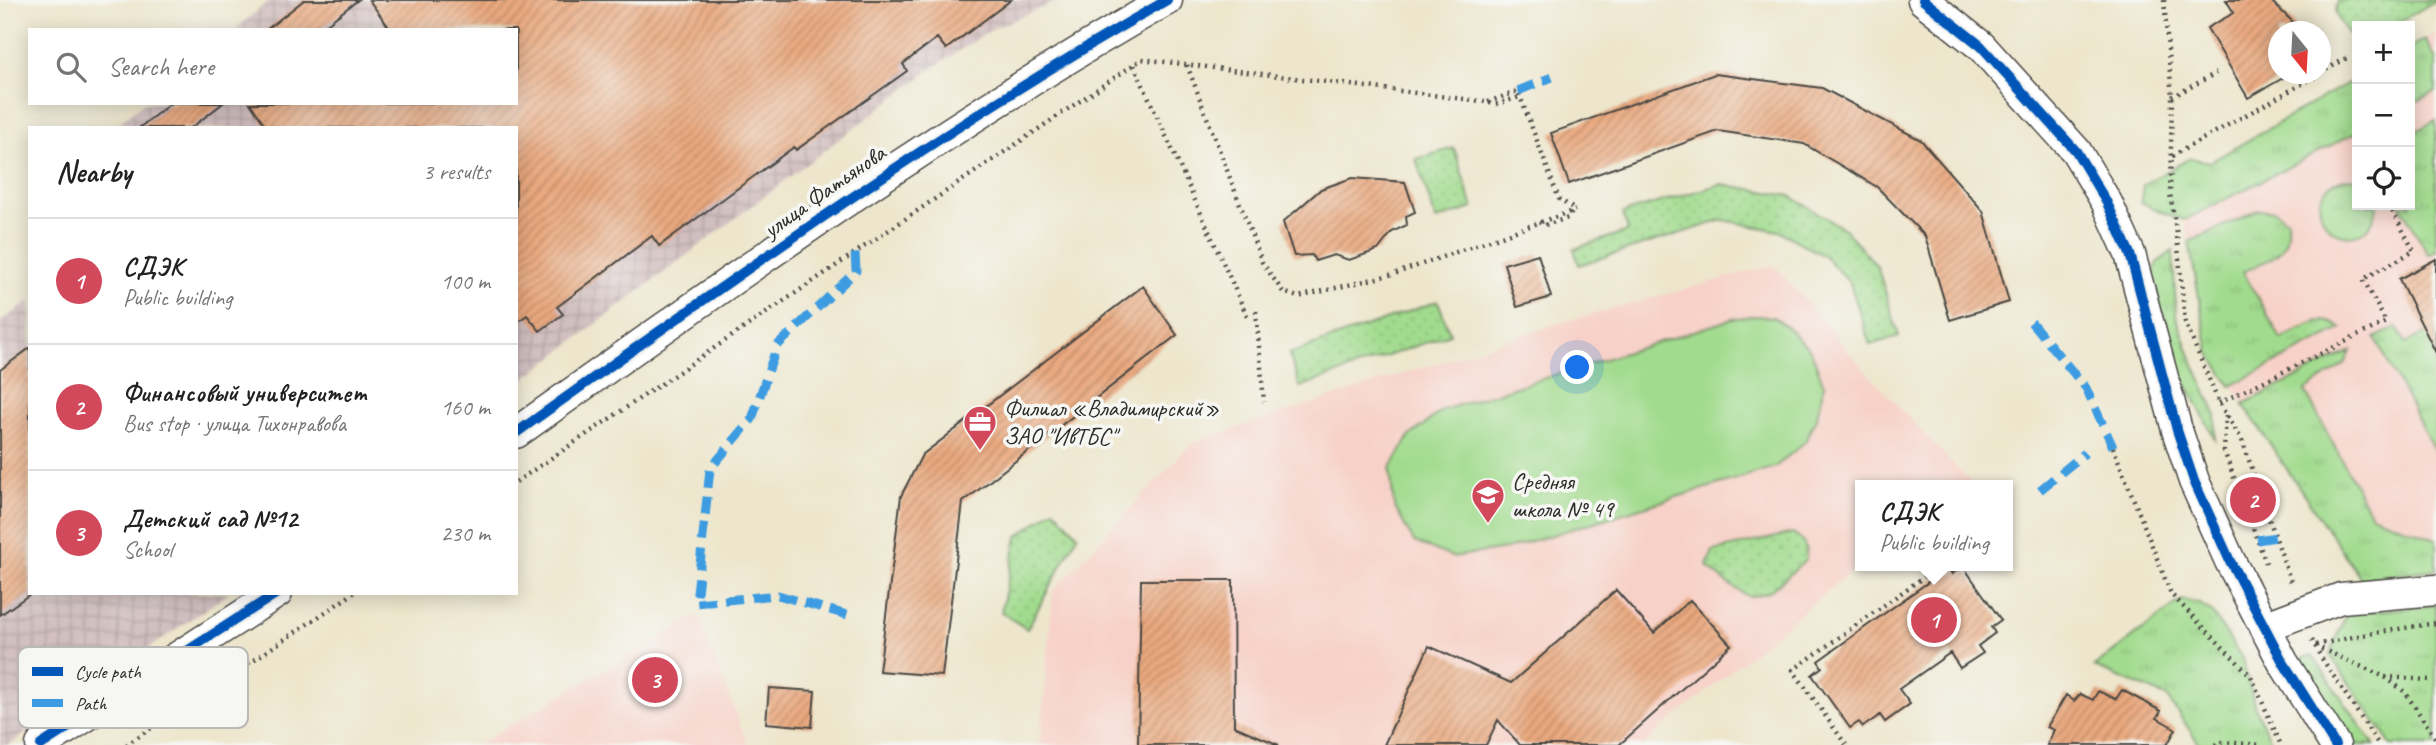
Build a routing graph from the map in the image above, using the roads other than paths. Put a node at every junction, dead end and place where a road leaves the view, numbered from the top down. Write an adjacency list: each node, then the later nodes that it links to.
1 (1167, 0): 3 (street, улица Фатьянова)
2 (1923, 0): 6 (street)
3 (518, 432)
4 (2436, 590): 6 (street)
5 (274, 595): 7 (street)
6 (2264, 627): 10 (street)
7 (193, 647)
8 (67, 728): 9 (street)
9 (41, 745)
10 (2335, 745)

